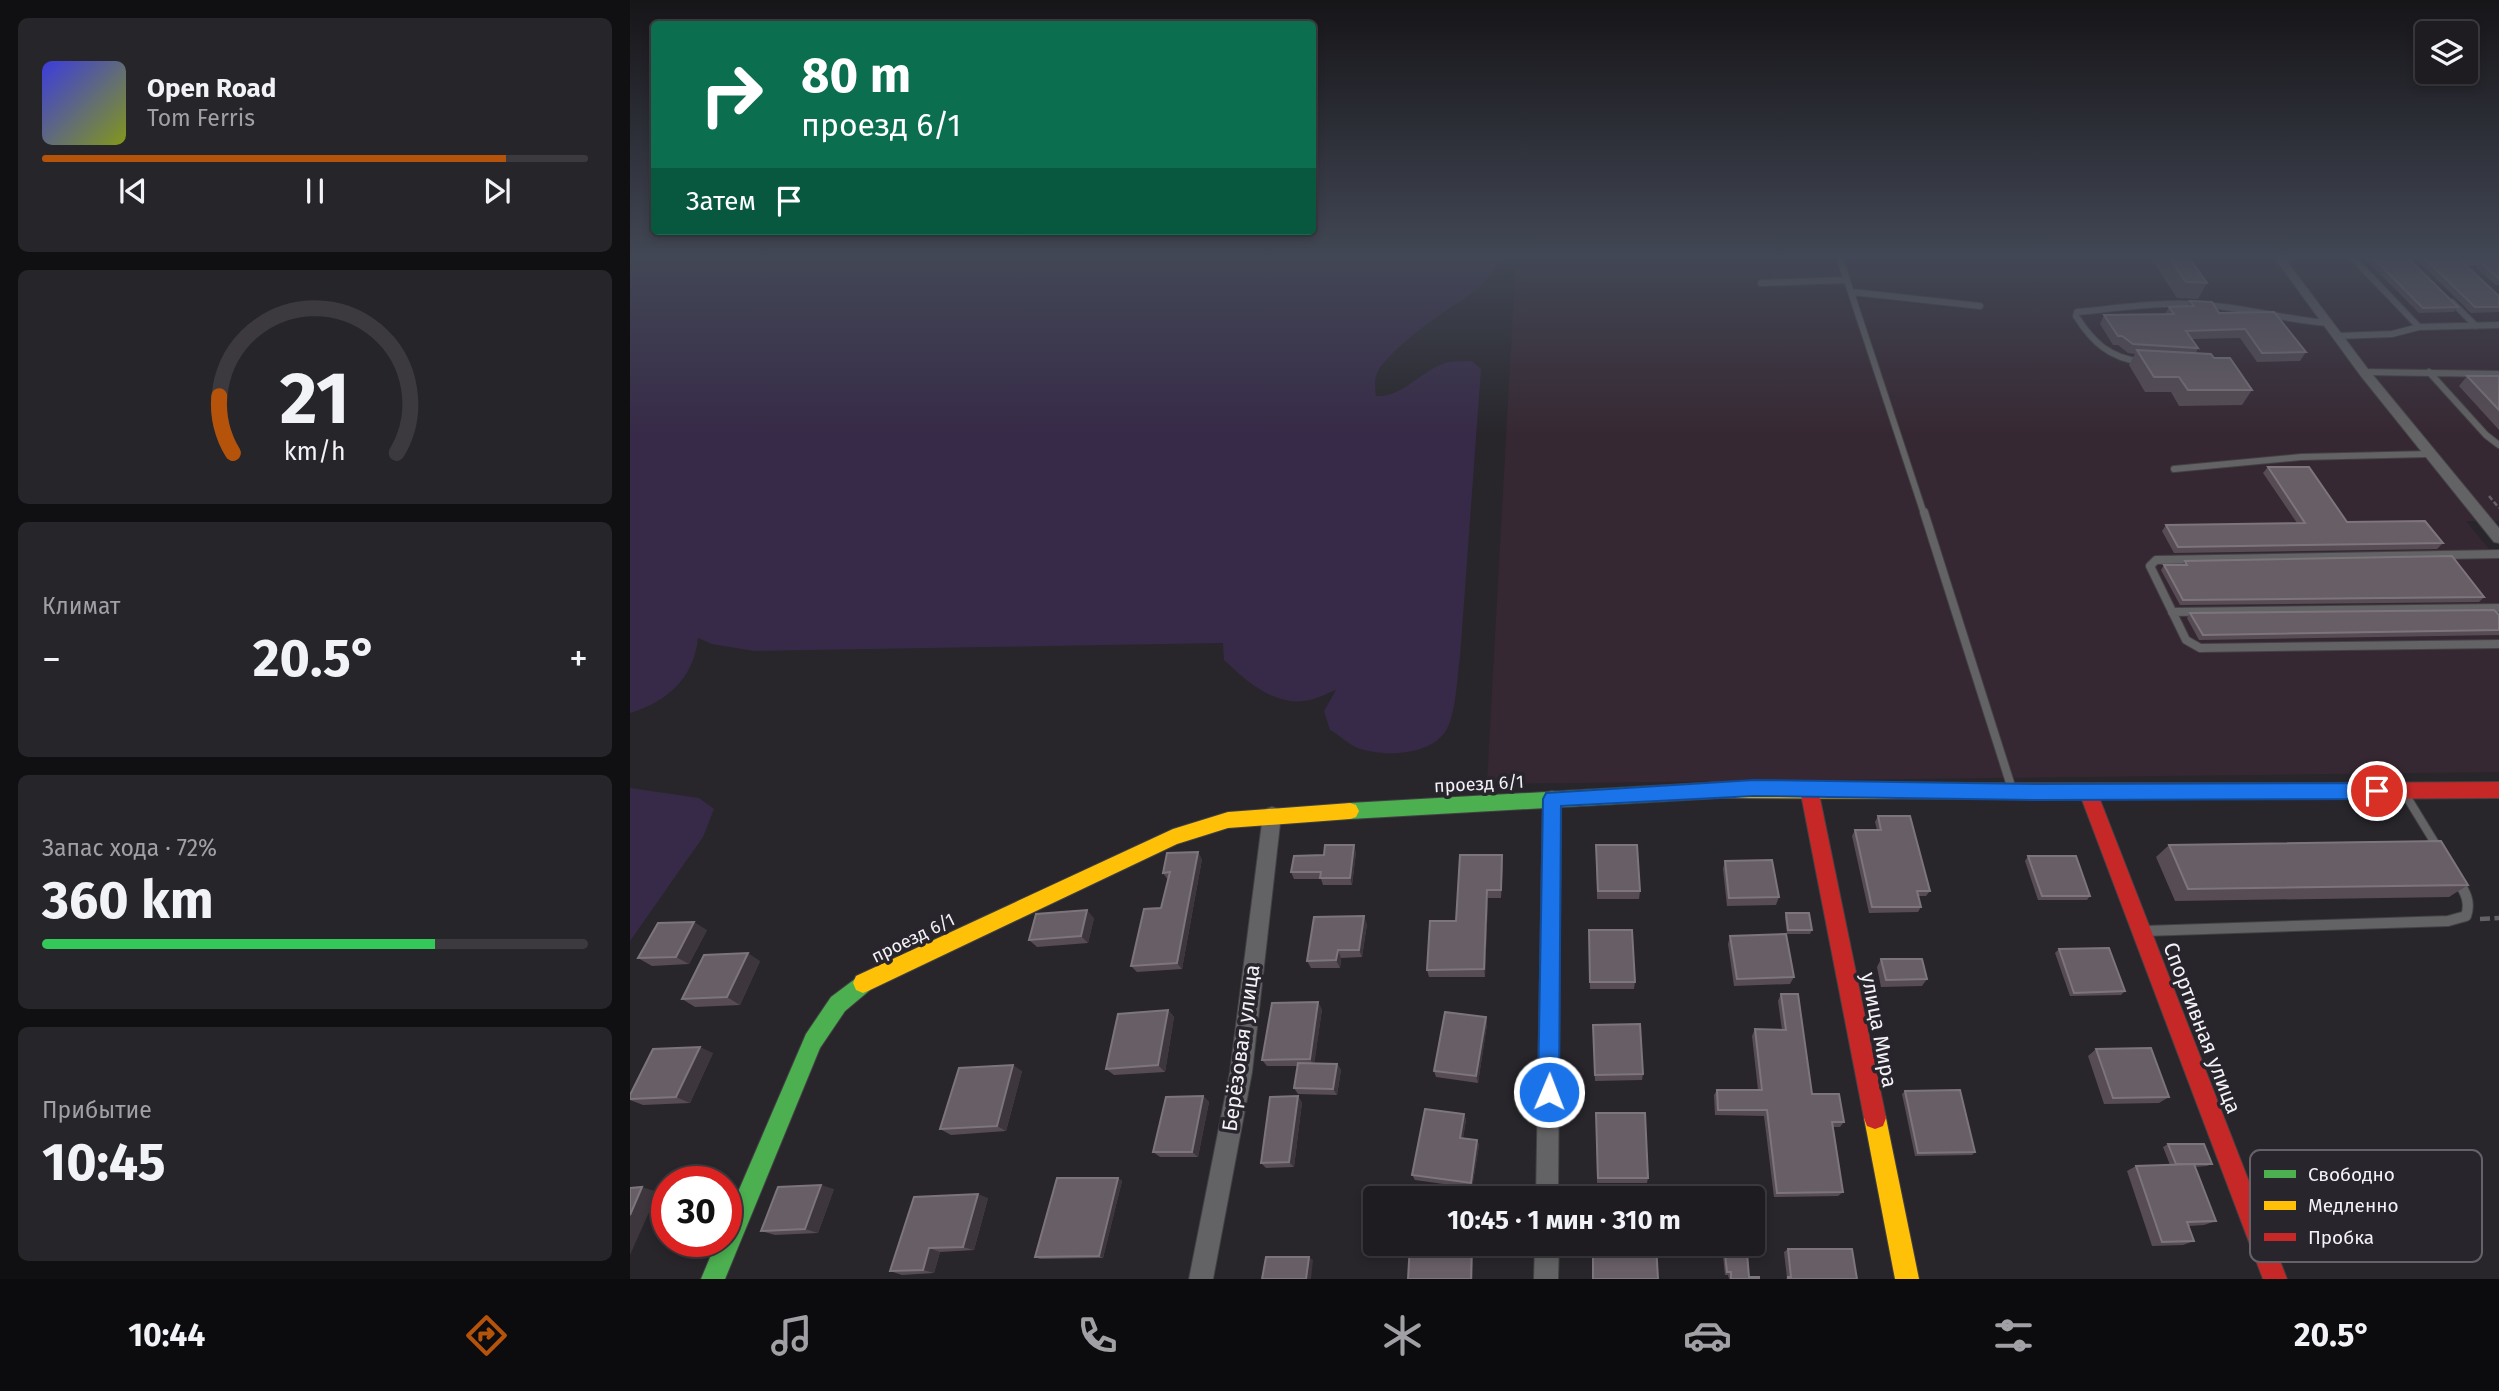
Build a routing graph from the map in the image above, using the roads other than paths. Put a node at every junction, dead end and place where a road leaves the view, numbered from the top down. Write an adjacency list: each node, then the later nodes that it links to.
1 (1860, 316): 27 (lane)
2 (2076, 316): 12 (lane)
3 (2268, 316): 7 (lane)
4 (2323, 316): 7 (street)
5 (2408, 316): 10 (lane)
6 (2466, 316): 9 (lane)
7 (2328, 323): 11 (street)
8 (2499, 325): 9 (lane)
9 (2476, 326): 10 (lane)
10 (2419, 327): 11 (lane)
11 (2337, 336): 13 (street)
12 (2152, 362)
13 (2364, 372): 14 (lane); 17 (street)
14 (2429, 372): 15 (lane); 16 (lane)
15 (2499, 373)
16 (2499, 445)
17 (2429, 454): 18 (lane); 19 (street)
18 (2174, 469)
19 (2499, 538)
20 (2499, 554): 22 (lane)
21 (2499, 608): 22 (lane)
22 (2172, 612): 23 (lane)
23 (2499, 645)
24 (1810, 789): 27 (street, проезд 6/1); 29 (street, проезд 6/1); 41 (street, улица Мира)
25 (2499, 790): 26 (street, проезд 6/1)
26 (2404, 791): 28 (street, проезд 6/1); 31 (lane)
27 (2013, 792): 28 (street, проезд 6/1)
28 (2088, 792): 33 (street, Спортивная улица)
29 (1552, 799): 30 (street, проезд 6/1); 34 (street)
30 (1272, 815): 38 (street, проезд 6/1); 39 (street, Берёзовая улица)
31 (2445, 860)
32 (2452, 871): 33 (lane)
33 (2142, 931): 35 (street, Спортивная улица)
34 (1547, 1186)
35 (2250, 1211)
36 (1547, 1256): 40 (street)
37 (2269, 1262): 42 (street, Спортивная улица)
38 (713, 1279)
39 (1201, 1279)
40 (1546, 1279)
41 (1907, 1279)
42 (2276, 1279)

